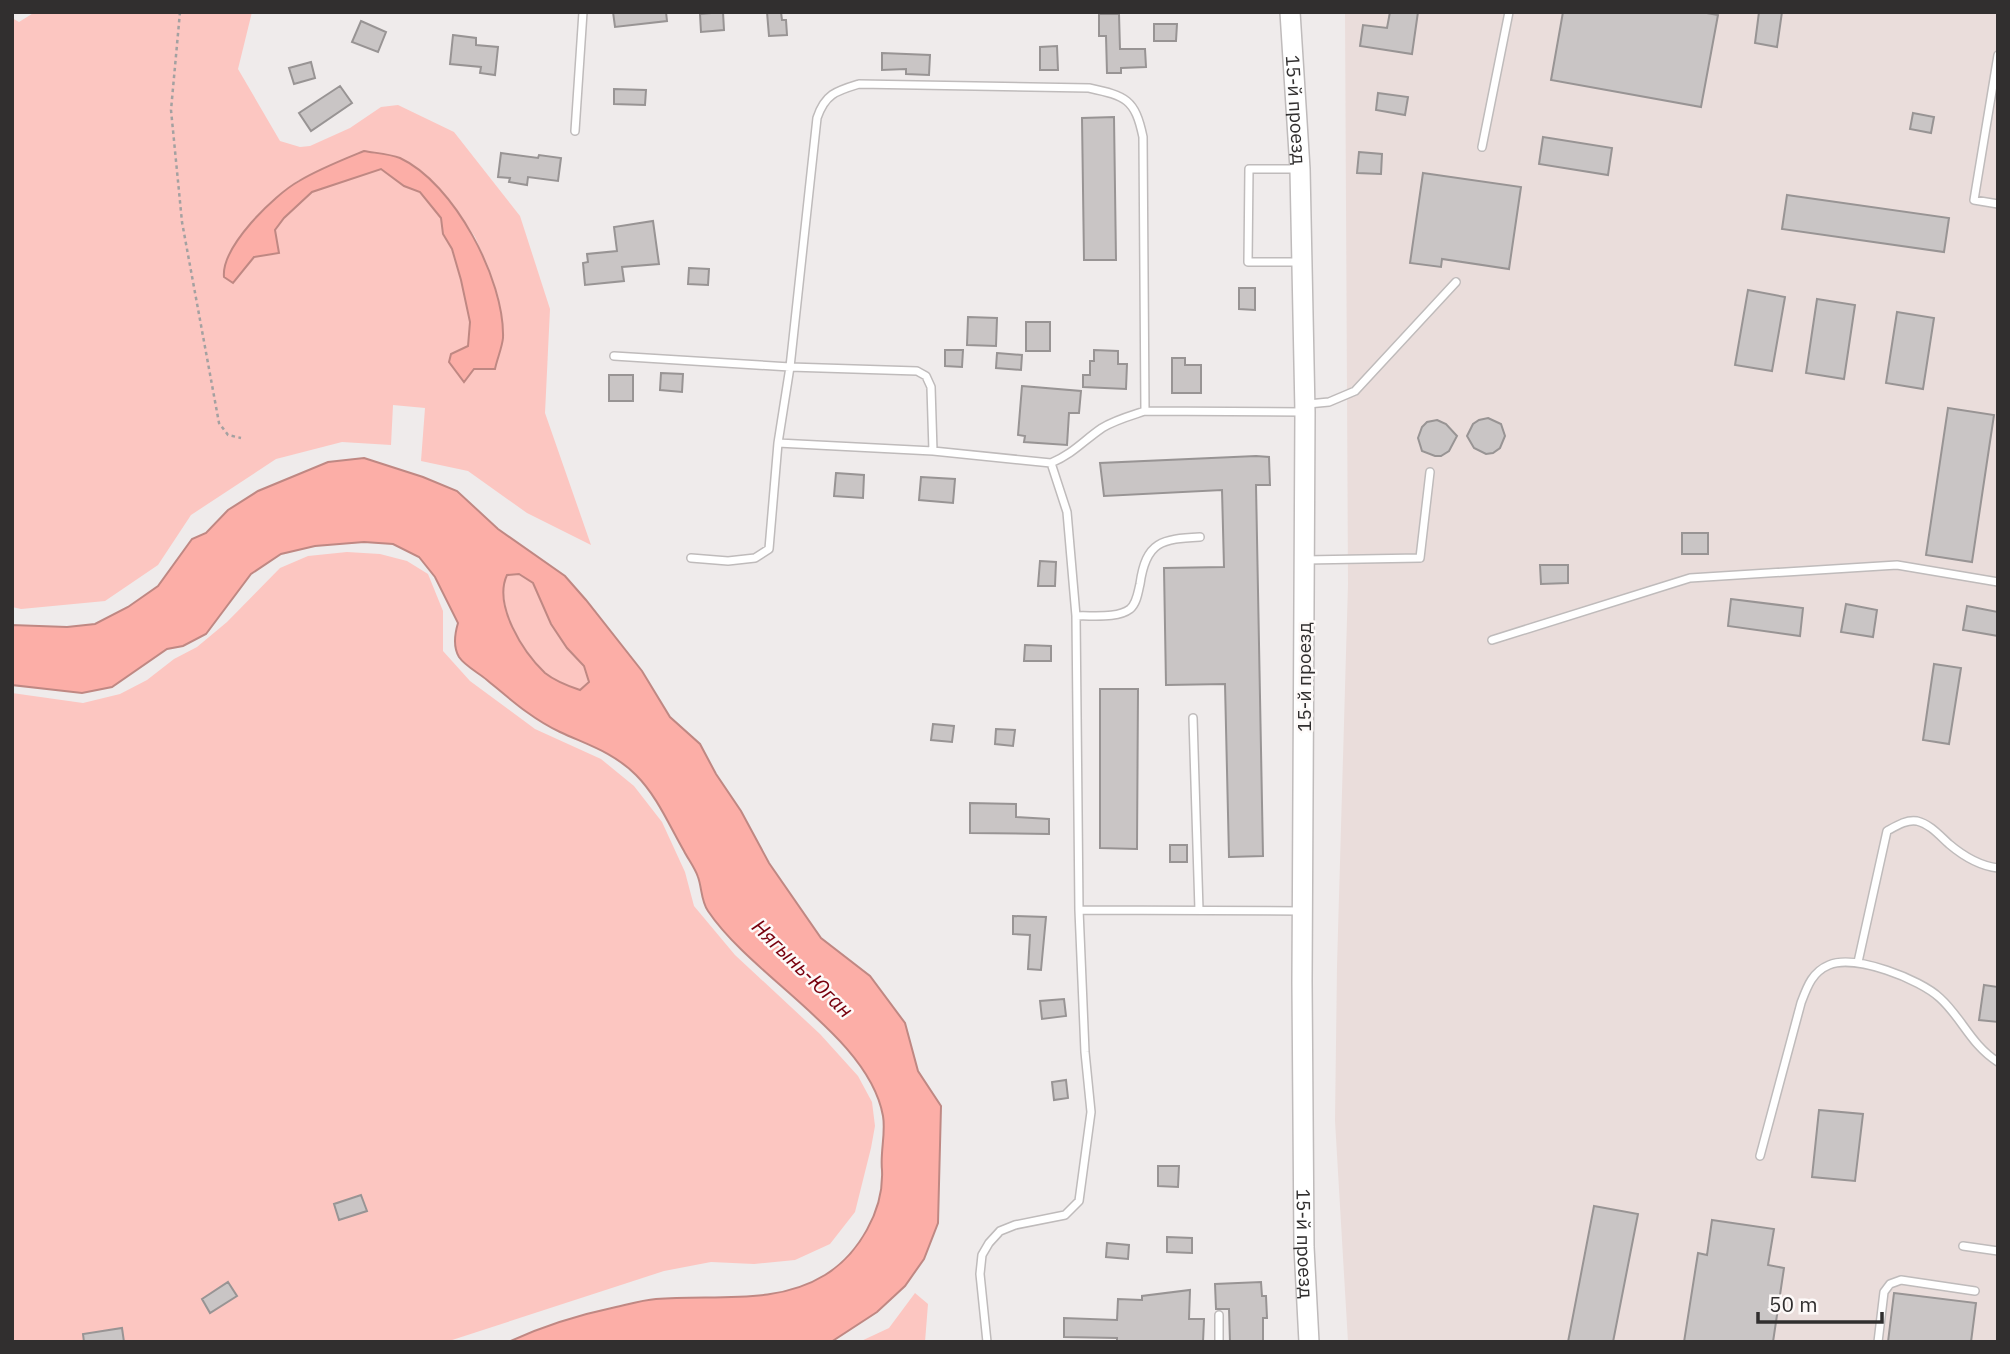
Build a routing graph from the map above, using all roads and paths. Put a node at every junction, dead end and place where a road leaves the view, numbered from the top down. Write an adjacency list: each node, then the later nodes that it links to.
1 (180, 12): 16 (path)
2 (583, 12): 6 (lane)
3 (1290, 12): 8 (main road, 15-й проезд)
4 (1509, 12): 7 (lane)
5 (1998, 55): 9 (lane)
6 (575, 131)
7 (1482, 147)
8 (1300, 169): 10 (main road, 15-й проезд); 10 (lane)
9 (1998, 204)
10 (1301, 262): 14 (main road, 15-й проезд)
11 (1456, 282): 14 (lane)
12 (614, 356): 13 (lane)
13 (790, 367): 15 (lane); 17 (lane); 18 (lane)
14 (1305, 408): 15 (lane); 23 (main road, 15-й проезд)
15 (1145, 411): 19 (lane)
16 (241, 438)
17 (778, 443): 18 (lane); 22 (lane)
18 (933, 451): 19 (lane)
19 (1051, 463): 25 (lane)
20 (1430, 472): 23 (lane)
21 (1200, 537): 25 (lane)
22 (691, 558)
23 (1304, 560): 31 (main road, 15-й проезд)
24 (1998, 582): 26 (lane)
25 (1076, 616): 29 (lane)
26 (1492, 640)
27 (1193, 718): 30 (lane)
28 (1998, 868): 32 (lane)
29 (1079, 910): 30 (lane); 39 (lane)
30 (1199, 911): 31 (lane)
31 (1303, 911): 41 (main road, 15-й проезд)
32 (1858, 962): 33 (lane); 34 (lane)
33 (1998, 1062)
34 (1760, 1156)
35 (1963, 1245): 36 (lane)
36 (1998, 1251)
37 (1975, 1291): 42 (lane)
38 (1219, 1315): 40 (lane)
39 (986, 1342)
40 (1219, 1342)
41 (1309, 1342)
42 (1878, 1342)

